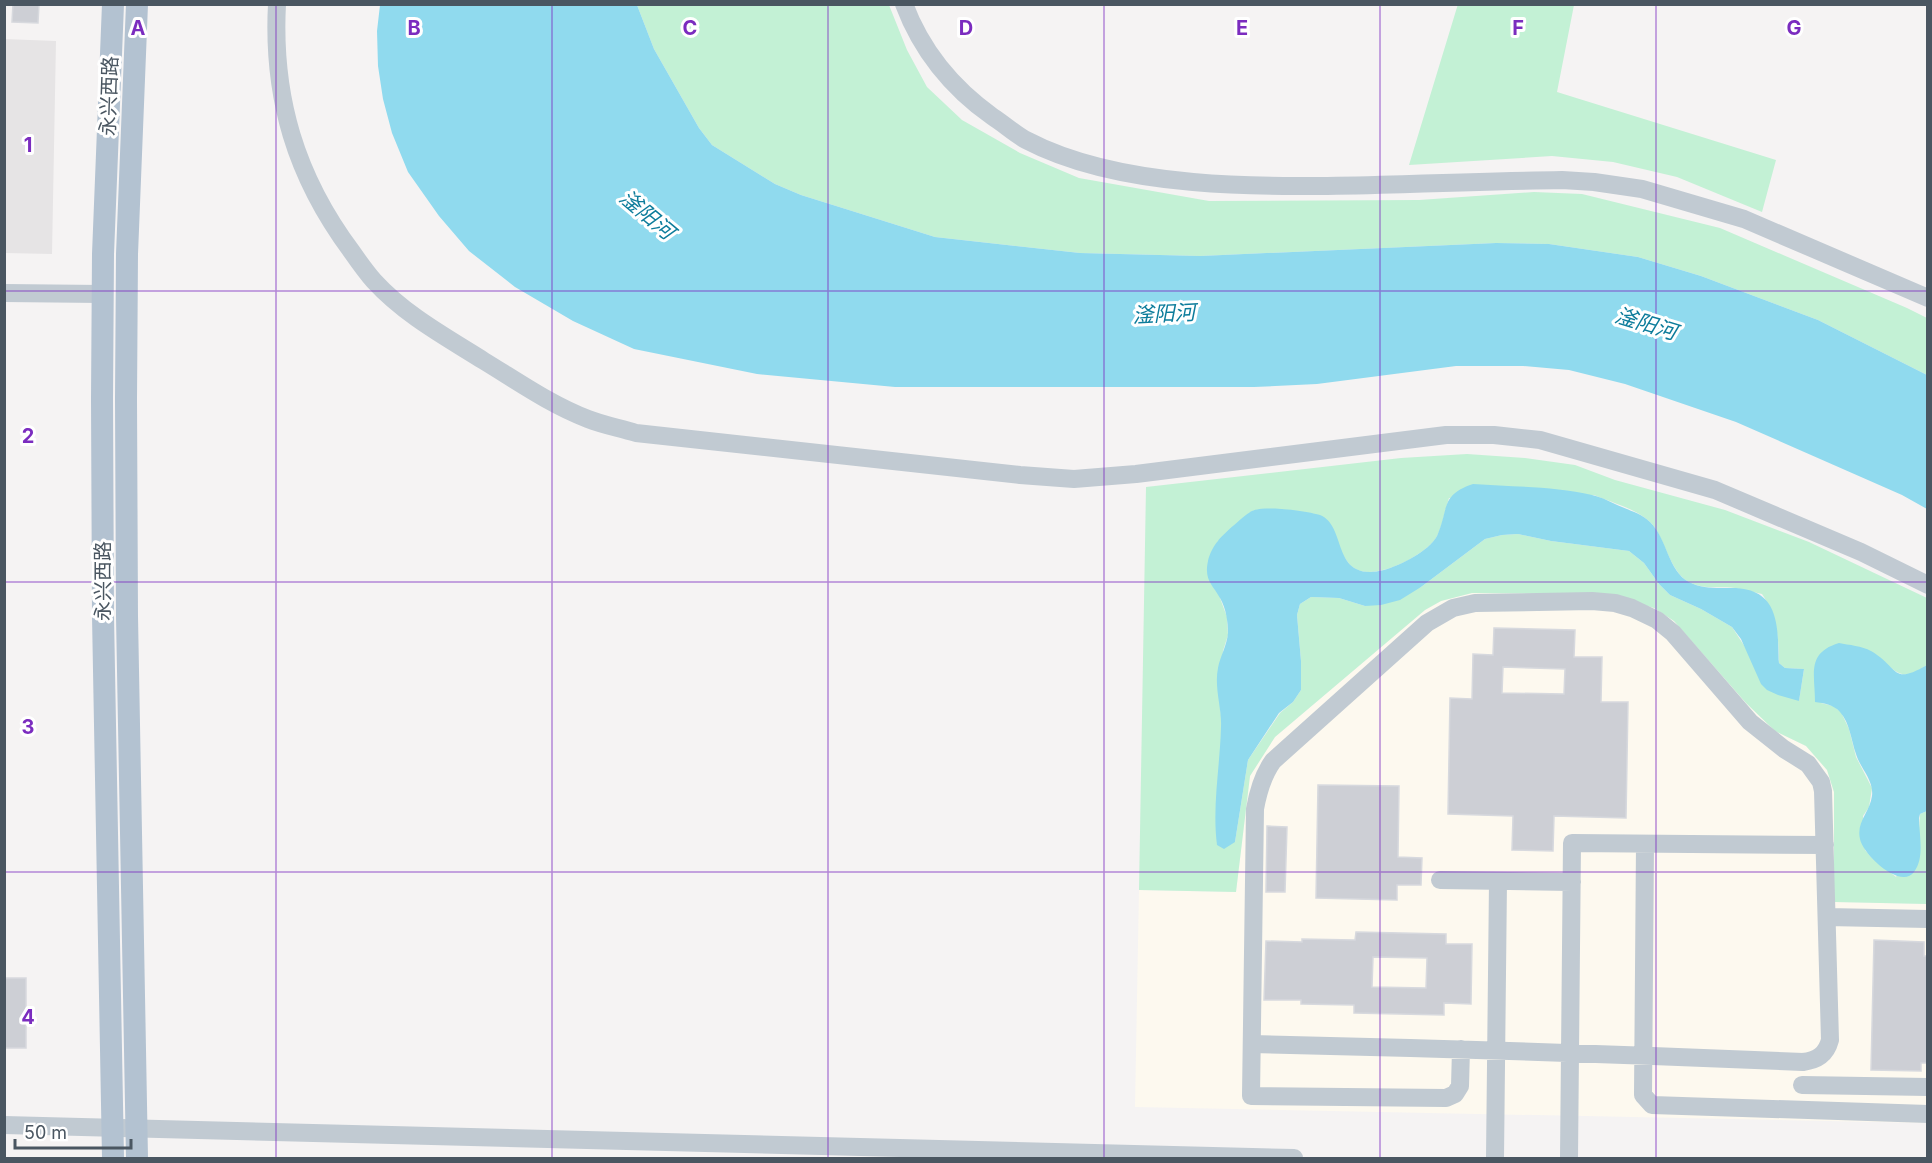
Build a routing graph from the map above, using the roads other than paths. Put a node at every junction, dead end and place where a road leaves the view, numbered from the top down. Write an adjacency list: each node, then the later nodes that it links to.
1 (113, 4): 6 (main road, 永兴西路)
2 (137, 4): 28 (main road, 永兴西路)
3 (277, 4): 8 (street)
4 (904, 4): 7 (street)
5 (4, 293): 6 (street)
6 (102, 294): 27 (main road, 永兴西路)
7 (1928, 298)
8 (1928, 585)
9 (1645, 843): 10 (street); 13 (street); 20 (street)
10 (1825, 845): 14 (street); 16 (street)
11 (1440, 880): 12 (street)
12 (1498, 880): 13 (street); 18 (street)
13 (1572, 882): 19 (street)
14 (1827, 917): 15 (street); 21 (street)
15 (1928, 919)
16 (1252, 1044): 17 (street); 17 (street)
17 (1461, 1049): 18 (street)
18 (1496, 1050): 19 (street); 32 (street)
19 (1570, 1052): 20 (street); 33 (street)
20 (1643, 1055): 21 (street); 24 (street)
21 (1803, 1062): 22 (street)
22 (1802, 1085): 23 (street); 24 (street)
23 (1928, 1087)
24 (1801, 1110): 25 (street)
25 (1928, 1114)
26 (4, 1125): 27 (street)
27 (112, 1128): 28 (street); 29 (main road, 永兴西路)
28 (137, 1129): 30 (main road, 永兴西路); 31 (street)
29 (113, 1158)
30 (137, 1158)
31 (1294, 1158)
32 (1495, 1158)
33 (1569, 1158)

